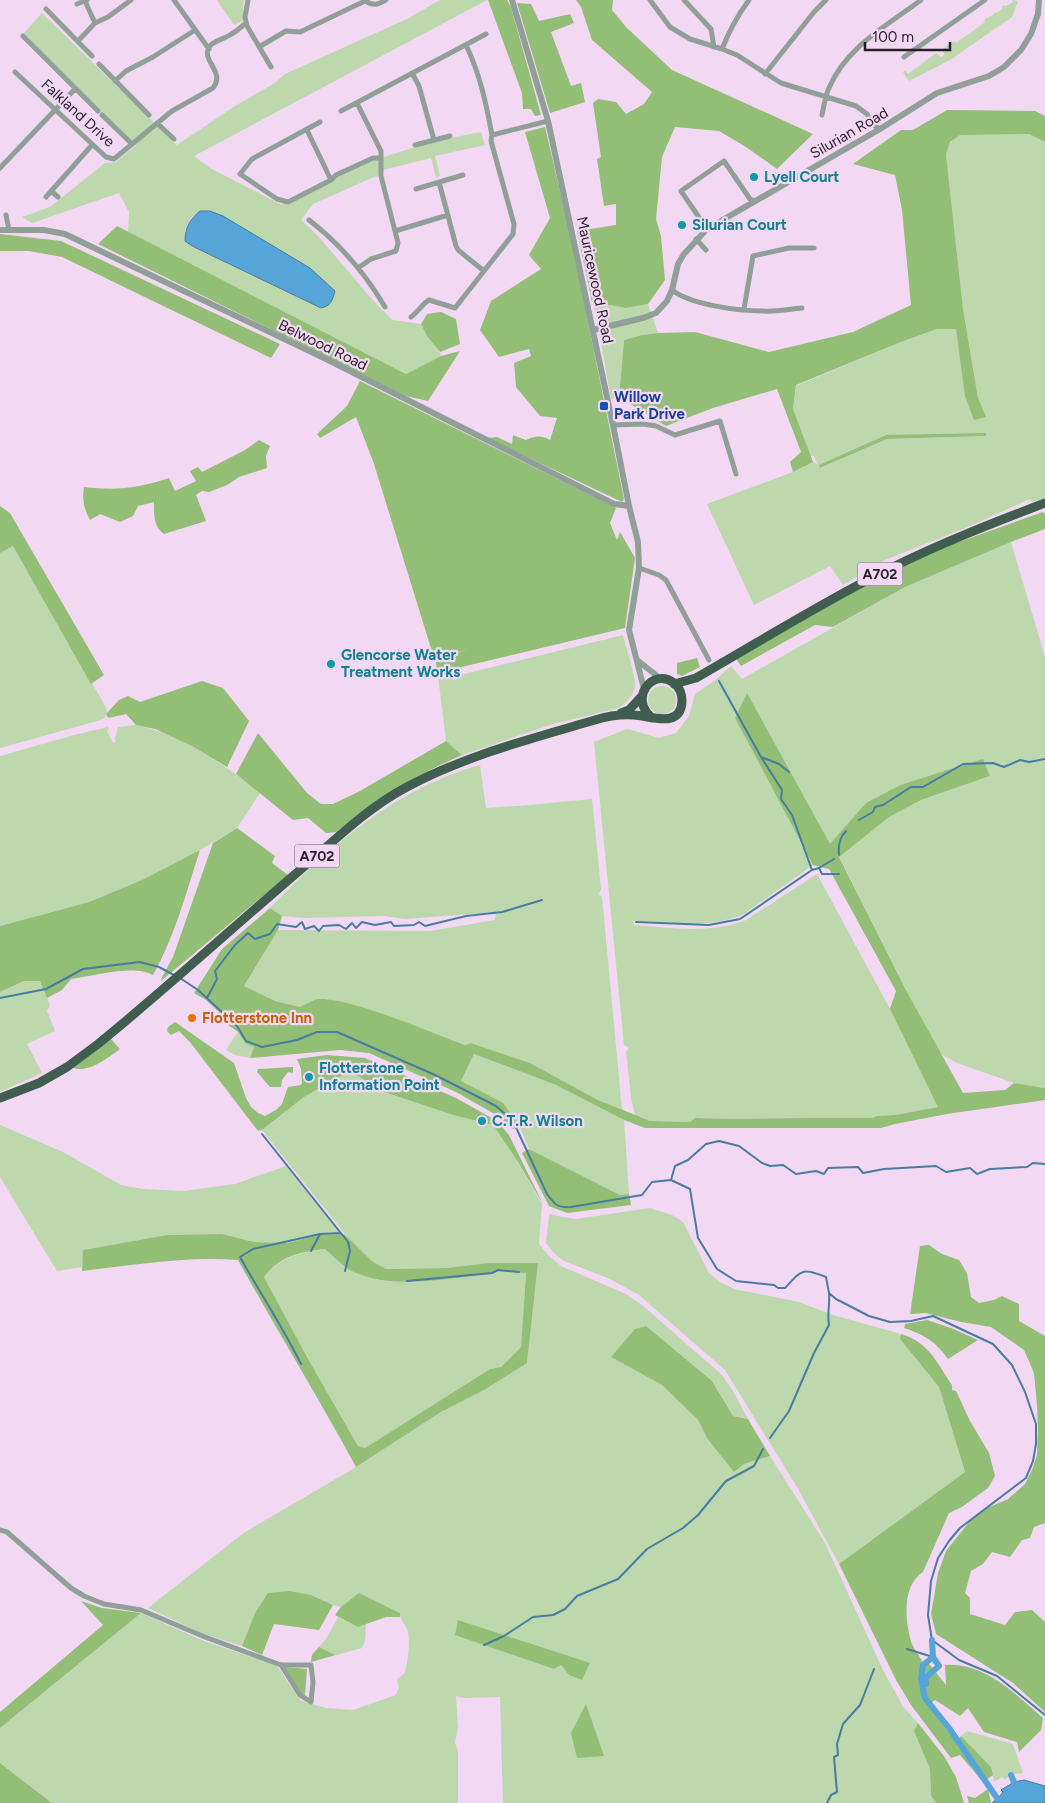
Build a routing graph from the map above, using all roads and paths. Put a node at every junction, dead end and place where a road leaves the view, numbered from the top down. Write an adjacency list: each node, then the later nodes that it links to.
1 (131, 0): 16 (street)
2 (174, 0): 18 (street)
3 (248, 0): 17 (street)
4 (386, 0): 23 (street)
5 (512, 0): 42 (street, Mauricewood Road)
6 (651, 0): 24 (street)
7 (684, 0): 24 (street)
8 (749, 0): 26 (street)
9 (826, 0): 33 (street)
10 (921, 0): 36 (street)
11 (985, 0): 28 (street)
12 (1039, 0): 46 (street, Silurian Road)
13 (86, 1): 14 (street); 16 (street)
14 (77, 4)
15 (46, 8): 21 (street)
16 (95, 23): 21 (street)
17 (246, 23): 23 (street); 25 (street)
18 (195, 30): 25 (street); 34 (street)
19 (486, 34): 22 (street)
20 (23, 36): 35 (street, Falkland Drive)
21 (78, 41): 27 (street)
22 (466, 45): 32 (street); 47 (street)
23 (259, 47): 30 (street)
24 (714, 47): 26 (street)
25 (209, 49): 44 (street)
26 (722, 49): 33 (street)
27 (92, 56)
28 (904, 57)
29 (98, 64): 34 (street)
30 (270, 67)
31 (14, 72): 38 (street, Falkland Drive)
32 (412, 74): 37 (street); 50 (street)
33 (765, 74): 36 (street)
34 (115, 81): 40 (street)
35 (75, 89): 38 (street); 51 (street, Falkland Drive)
36 (826, 96): 41 (street); 46 (street)
37 (357, 103): 39 (street); 54 (street)
38 (55, 109): 53 (street, Falkland Drive); 55 (street)
39 (341, 111)
40 (149, 115)
41 (822, 115)
42 (548, 121): 47 (street); 81 (street, Mauricewood Road)
43 (320, 122): 45 (street)
44 (157, 123): 49 (street); 51 (street)
45 (307, 130): 57 (street); 57 (street)
46 (880, 130): 63 (street, Silurian Road)
47 (492, 135): 75 (street)
48 (450, 136): 50 (street)
49 (174, 139)
50 (434, 140): 52 (street)
51 (132, 144): 53 (street, Falkland Drive)
52 (415, 144)
53 (92, 145): 60 (street)
54 (381, 158): 57 (street); 70 (street)
55 (0, 168)
56 (463, 175): 58 (street)
57 (331, 180)
58 (439, 182): 59 (street); 65 (street)
59 (416, 189)
60 (51, 191): 61 (street); 62 (street)
61 (46, 197)
62 (58, 197)
63 (756, 201): 67 (street, Silurian Road); 67 (street)
64 (6, 215): 69 (street)
65 (448, 215): 70 (street); 75 (street)
66 (309, 220): 74 (street)
67 (707, 229): 71 (street, Silurian Road)
68 (0, 230): 69 (street, Belwood Road)
69 (9, 230): 85 (street, Belwood Road)
70 (395, 231): 74 (street)
71 (696, 239): 73 (street); 76 (street, Silurian Road)
72 (814, 248): 79 (street)
73 (706, 250)
74 (358, 268): 77 (street)
75 (484, 271): 80 (street)
76 (672, 290): 79 (street); 81 (street, Silurian Road)
77 (386, 306)
78 (802, 308): 79 (street)
79 (744, 310)
80 (411, 317)
81 (593, 330): 82 (street, Mauricewood Road)
82 (613, 425): 83 (street); 85 (street, Mauricewood Road)
83 (736, 474)
84 (1045, 503): 89 (highway, A702)
85 (629, 506): 86 (street, Mauricewood Road)
86 (639, 568): 87 (street, Mauricewood Road); 88 (street)
87 (636, 659): 90 (street); 92 (street, Mauricewood Road)
88 (709, 660)
89 (696, 678): 91 (highway, A702); 93 (highway, A702)
90 (661, 679): 91 (highway); 92 (highway, A702)
91 (674, 684): 93 (highway)
92 (643, 693): 94 (highway, A702); 95 (highway)
93 (682, 695): 95 (highway, A702)
94 (616, 715): 95 (highway, A702); 96 (highway, A702)
95 (652, 718)
96 (0, 1098)
97 (0, 1530): 98 (street)
98 (281, 1665): 98 (street)

